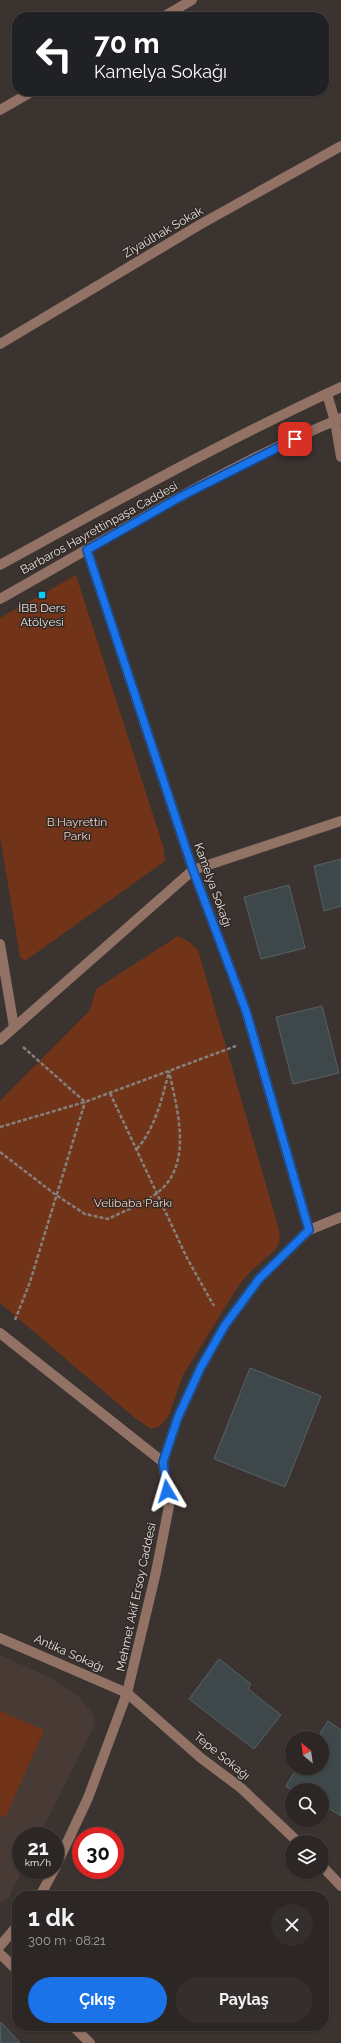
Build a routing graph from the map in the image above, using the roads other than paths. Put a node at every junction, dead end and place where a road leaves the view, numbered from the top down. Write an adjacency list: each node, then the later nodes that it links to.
1 (192, 0): 2 (street)
2 (172, 12)
3 (24, 96): 4 (street)
4 (0, 110)
5 (341, 146): 6 (street, Ziyaülhak Sokak)
6 (0, 344)
7 (341, 387): 8 (street, Barbaros Hayrettinpaşa Caddesi)
8 (327, 394): 9 (street); 12 (street, Barbaros Hayrettinpaşa Caddesi)
9 (338, 419): 10 (street); 11 (street, Barbaros Hayrettinpaşa Caddesi)
10 (341, 457)
11 (87, 550): 13 (street, Barbaros Hayrettinpaşa Caddesi); 15 (street, Kamelya Sokağı)
12 (0, 565)
13 (0, 599)
14 (341, 821): 15 (street)
15 (193, 870): 17 (street); 19 (street, Kamelya Sokağı)
16 (0, 944): 17 (street)
17 (7, 1033)
18 (341, 1217): 19 (street, Mehmet Akif Ersoy Caddesi)
19 (309, 1230): 21 (street, Mehmet Akif Ersoy Caddesi)
20 (4, 1336): 21 (street)
21 (163, 1462): 23 (street, Mehmet Akif Ersoy Caddesi)
22 (0, 1638): 23 (street, Antika Sokağı)
23 (128, 1693): 24 (street, Tepe Sokağı); 25 (street, Mehmet Akif Ersoy Caddesi)
24 (291, 1835)
25 (64, 1848)
26 (329, 1873): 28 (street)
27 (49, 1879): 29 (street, Mehmet Akif Ersoy Caddesi)
28 (341, 1886)
29 (43, 1891)
30 (12, 1932): 31 (street)
31 (0, 1946)
32 (0, 1954): 33 (street)
33 (12, 1965)
34 (78, 2031): 35 (street)
35 (90, 2043)

